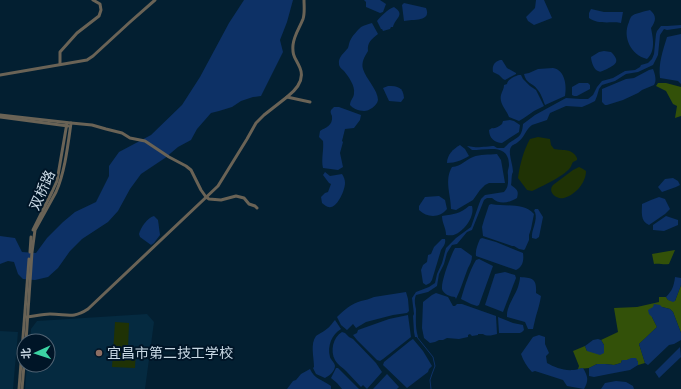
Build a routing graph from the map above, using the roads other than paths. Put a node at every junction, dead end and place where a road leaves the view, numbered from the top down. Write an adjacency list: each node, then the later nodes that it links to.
1 (92, 0): 4 (street)
2 (155, 0): 4 (street)
3 (304, 0): 6 (street)
4 (60, 64): 5 (street)
5 (0, 75)
6 (287, 97): 7 (street); 11 (street)
7 (310, 102)
8 (0, 116): 9 (street)
9 (66, 124): 10 (street); 13 (street)
10 (70, 125): 11 (street); 13 (street, 双桥路)
11 (206, 198): 12 (street); 15 (street)
12 (258, 208)
13 (30, 260): 14 (street)
14 (29, 282): 15 (street); 18 (street)
15 (27, 317): 16 (street)
16 (26, 333)
17 (23, 373): 19 (street)
18 (19, 389)
19 (22, 389)

